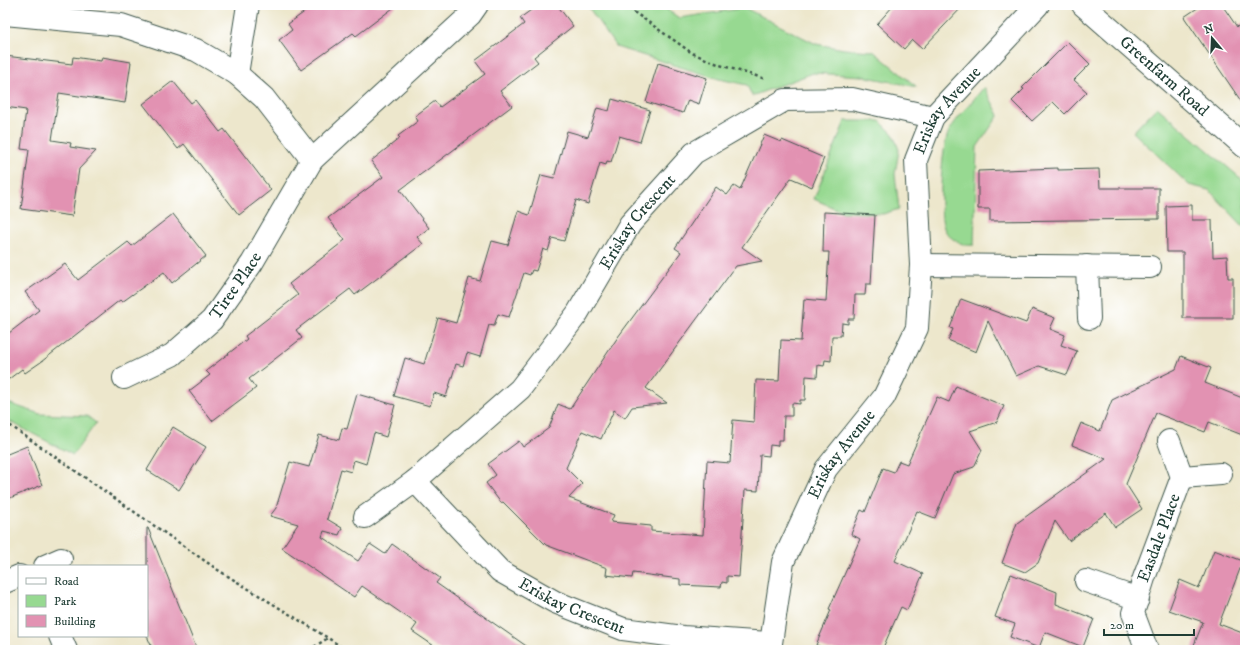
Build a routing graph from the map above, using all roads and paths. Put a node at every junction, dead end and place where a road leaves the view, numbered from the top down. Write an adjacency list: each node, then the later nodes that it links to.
1 (248, 5): 7 (street)
2 (477, 5): 11 (street, Tiree Place)
3 (624, 5): 8 (path)
4 (1038, 5): 9 (street, Eriskay Avenue)
5 (1083, 5): 10 (street, Greenfarm Road)
6 (5, 14): 7 (street)
7 (237, 74): 11 (street)
8 (785, 100): 9 (street, Eriskay Crescent); 21 (street, Eriskay Crescent)
9 (933, 117): 12 (street, Eriskay Avenue)
10 (1244, 145)
11 (312, 160): 16 (street, Tiree Place)
12 (921, 265): 13 (street); 29 (street, Eriskay Avenue)
13 (1086, 266): 14 (street); 15 (street)
14 (1150, 267)
15 (1089, 318)
16 (124, 378)
17 (5, 422): 28 (path)
18 (1169, 441): 20 (street, Easdale Place)
19 (1221, 474): 20 (street, Easdale Place)
20 (1182, 477): 26 (street, Easdale Place)
21 (415, 480): 22 (street, Eriskay Crescent); 29 (street, Eriskay Crescent)
22 (365, 517)
23 (18, 576): 25 (street)
24 (1086, 581): 26 (street, Easdale Place)
25 (5, 582)
26 (1138, 599): 33 (street, Easdale Place)
27 (60, 637): 30 (street)
28 (328, 638): 31 (path); 32 (path)
29 (770, 646)
30 (66, 650)
31 (309, 650)
32 (346, 650)
33 (1147, 650)

